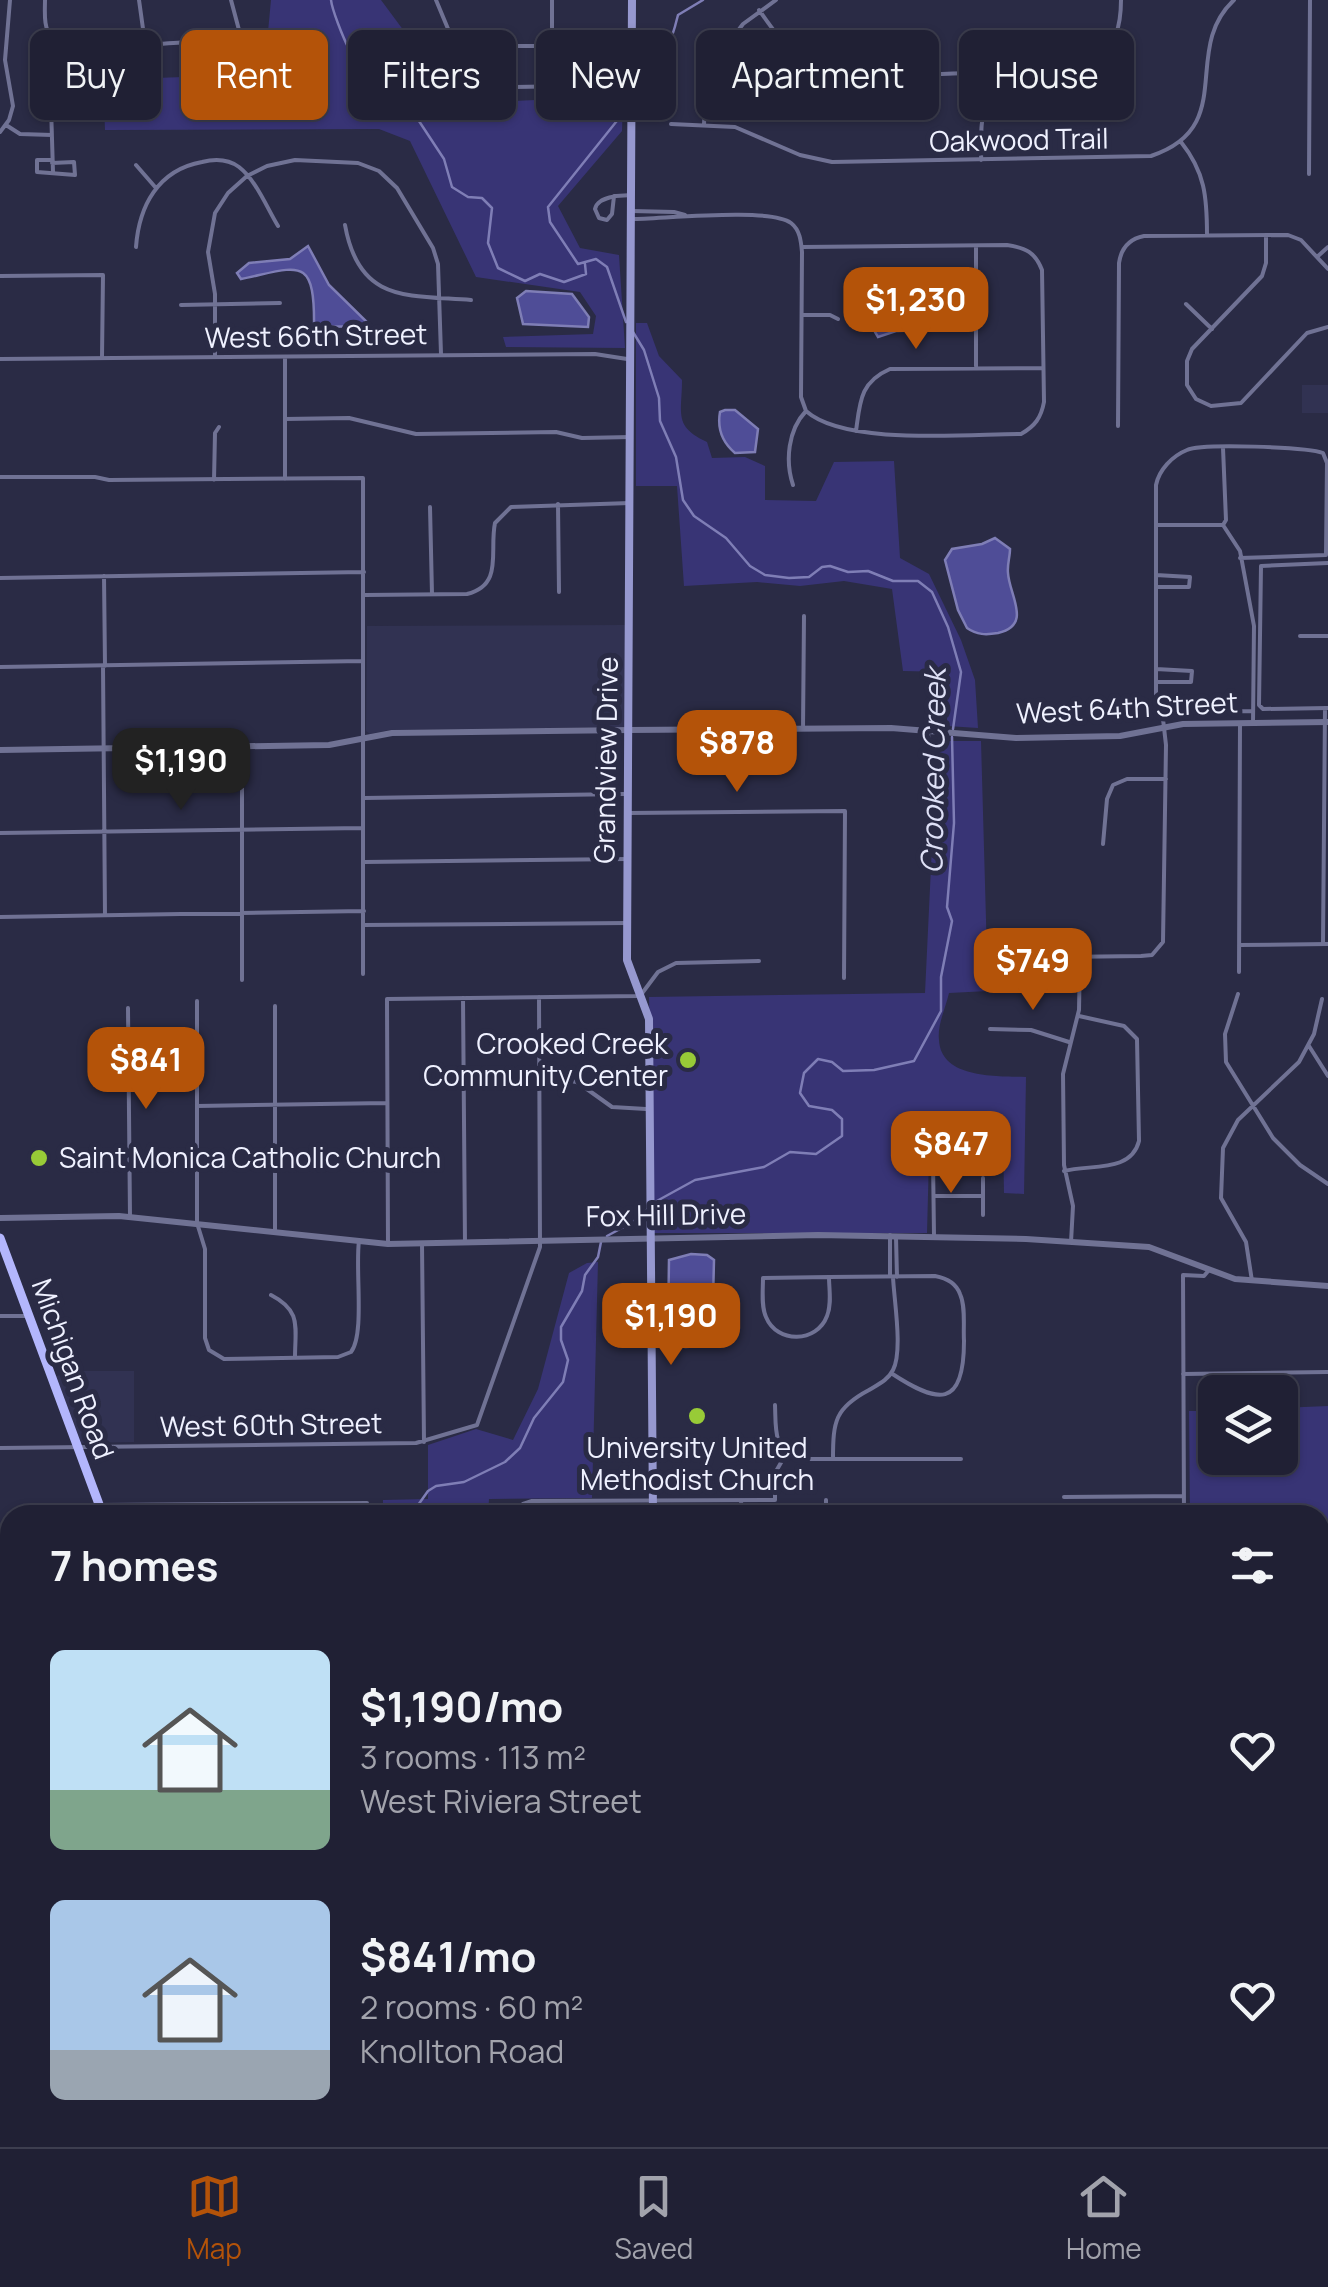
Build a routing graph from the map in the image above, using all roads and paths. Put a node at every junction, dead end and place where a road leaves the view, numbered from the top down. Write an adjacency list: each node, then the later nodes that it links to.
1 (10, 0): 31 (street)
2 (45, 0): 15 (street)
3 (139, 0): 16 (street)
4 (231, 0): 17 (street)
5 (436, 0): 22 (street)
6 (552, 0): 18 (street)
7 (632, 0): 19 (main road, Grandview Drive)
8 (776, 0): 14 (street)
9 (1121, 0): 21 (street)
10 (1220, 0): 13 (street)
11 (1234, 0): 13 (street)
12 (1310, 0): 39 (street)
13 (1227, 6): 34 (street)
14 (759, 10): 20 (street); 23 (street)
15 (47, 30)
16 (143, 30)
17 (239, 30)
18 (552, 30)
19 (632, 30)
20 (738, 30)
21 (1116, 30)
22 (536, 46)
23 (959, 73)
24 (52, 118): 24 (street)
25 (52, 120): 33 (street)
26 (632, 120): 42 (main road, Grandview Drive)
27 (704, 120): 30 (street)
28 (983, 120): 35 (street)
29 (671, 124): 30 (street, Oakwood Trail)
30 (704, 124): 35 (street, Oakwood Trail)
31 (6, 125): 32 (street); 33 (street)
32 (0, 132)
33 (52, 134): 36 (street)
34 (1180, 141): 35 (street, Oakwood Trail); 47 (street)
35 (982, 160)
36 (52, 161): 38 (street); 38 (street); 38 (street)
37 (136, 165): 41 (street)
38 (52, 172)
39 (1309, 174)
40 (247, 176): 41 (street); 46 (street); 56 (street); 59 (street)
41 (156, 188): 51 (street)
42 (632, 195): 43 (street); 44 (main road, Grandview Drive)
43 (614, 196): 43 (street)
44 (632, 215): 49 (street); 71 (main road, Grandview Drive)
45 (346, 225): 56 (street)
46 (278, 226)
47 (1207, 235): 48 (street); 76 (street)
48 (1266, 235): 53 (street); 65 (street)
49 (802, 246): 50 (street); 62 (street)
50 (976, 246): 72 (street); 73 (street)
51 (136, 247)
52 (1328, 247): 53 (street)
53 (1317, 257): 54 (street)
54 (1328, 269)
55 (0, 276): 69 (street)
56 (440, 298): 57 (street); 66 (street)
57 (471, 300)
58 (181, 304): 59 (street)
59 (215, 304): 60 (street); 68 (street)
60 (280, 304)
61 (1186, 304): 65 (street)
62 (802, 314): 63 (street); 74 (street)
63 (838, 319)
64 (1328, 326): 65 (street)
65 (1212, 329)
66 (441, 354): 67 (street, West 66th Street); 71 (street, West 66th Street)
67 (285, 356): 68 (street, West 66th Street); 75 (street)
68 (216, 357): 69 (street, West 66th Street)
69 (102, 358): 70 (street, West 66th Street)
70 (0, 359)
71 (631, 360): 79 (main road, Grandview Drive)
72 (976, 367): 73 (street); 78 (street)
73 (1043, 368): 78 (street)
74 (806, 411): 78 (street); 84 (street)
75 (285, 419): 79 (street); 82 (street)
76 (1118, 426)
77 (220, 427): 83 (street)
78 (856, 431)
79 (631, 438): 85 (main road, Grandview Drive)
80 (1223, 448): 88 (street); 89 (street); 90 (street)
81 (0, 478): 83 (street)
82 (285, 479): 83 (street); 93 (street)
83 (214, 480)
84 (794, 485)
85 (630, 503): 86 (street); 117 (main road, Grandview Drive)
86 (558, 504): 98 (street); 99 (street)
87 (430, 507): 99 (street)
88 (1156, 525): 89 (street); 94 (street)
89 (1223, 525): 91 (street)
90 (1326, 555): 91 (street)
91 (1240, 558): 110 (street)
92 (1328, 563): 109 (street)
93 (364, 572): 95 (street); 100 (street)
94 (1156, 575): 97 (street); 97 (street)
95 (104, 576): 96 (street); 105 (street)
96 (0, 578)
97 (1156, 588): 107 (street)
98 (559, 592)
99 (432, 594): 100 (street)
100 (364, 595): 104 (street)
101 (804, 616): 116 (street)
102 (1300, 636): 103 (street)
103 (1328, 636)
104 (363, 662): 105 (street); 119 (street)
105 (104, 666): 106 (street); 121 (street)
106 (0, 667)
107 (1156, 669): 108 (street); 108 (street)
108 (1156, 682): 111 (street)
109 (1327, 708): 112 (street)
110 (1253, 711): 111 (street); 114 (street)
111 (1160, 712): 115 (street)
112 (1326, 722): 114 (street, West 64th Street); 142 (street)
113 (1240, 723): 114 (street, West 64th Street); 115 (street, West 64th Street); 141 (street)
114 (1253, 723)
115 (1164, 727): 118 (street, West 64th Street); 123 (street)
116 (803, 728): 117 (street, West 64th Street); 118 (street, West 64th Street)
117 (629, 730): 119 (street, West 64th Street); 124 (main road, Grandview Drive)
118 (928, 730): 126 (street)
119 (364, 740): 120 (street, West 64th Street); 125 (street)
120 (242, 746): 121 (street, West 64th Street); 129 (street)
121 (104, 748): 122 (street, West 64th Street); 130 (street)
122 (0, 750)
123 (1166, 778): 132 (street); 144 (street)
124 (629, 794): 125 (street); 127 (main road, Grandview Drive)
125 (364, 798): 128 (street)
126 (931, 810)
127 (629, 813): 133 (main road, Grandview Drive); 148 (street)
128 (364, 828): 129 (street); 134 (street)
129 (242, 829): 130 (street); 135 (street)
130 (105, 832): 131 (street); 137 (street)
131 (0, 833)
132 (1104, 844)
133 (628, 859): 134 (street); 139 (main road, Grandview Drive)
134 (364, 862): 136 (street)
135 (242, 912): 136 (street); 137 (street); 149 (street)
136 (364, 912): 140 (street)
137 (105, 915): 138 (street)
138 (0, 917)
139 (627, 922): 140 (street); 151 (main road, Grandview Drive)
140 (363, 926): 147 (street)
141 (1239, 944): 142 (street); 146 (street)
142 (1326, 944)
143 (1044, 952): 144 (street)
144 (1080, 956): 158 (street)
145 (759, 962): 151 (street)
146 (1239, 972)
147 (363, 974)
148 (844, 978)
149 (242, 980)
150 (1238, 994): 167 (street)
151 (640, 996): 153 (street); 168 (main road, Grandview Drive)
152 (463, 998): 153 (street); 164 (street); 186 (street)
153 (540, 998): 163 (street)
154 (1322, 999): 161 (street)
155 (196, 1001): 166 (street)
156 (276, 1006): 165 (street)
157 (128, 1008): 176 (street)
158 (1078, 1016): 160 (street); 170 (street)
159 (990, 1029): 160 (street)
160 (1069, 1042): 170 (street)
161 (1308, 1046): 162 (street); 167 (street)
162 (1328, 1076)
163 (540, 1077): 168 (street); 184 (street)
164 (387, 1103): 165 (street); 188 (street)
165 (276, 1105): 166 (street); 179 (street)
166 (197, 1106): 178 (street)
167 (1252, 1107): 172 (street); 193 (street)
168 (651, 1109): 183 (main road, Grandview Drive)
169 (1002, 1158): 173 (street)
170 (1064, 1171): 187 (street)
171 (982, 1178): 174 (street)
172 (1328, 1184)
173 (934, 1196): 174 (street); 181 (street)
174 (983, 1196): 175 (street)
175 (983, 1215)
176 (130, 1217): 177 (street, Fox Hill Drive); 178 (street, Fox Hill Drive)
177 (0, 1218)
178 (198, 1223): 179 (street, Fox Hill Drive); 198 (street)
179 (276, 1232): 185 (street, Fox Hill Drive)
180 (893, 1236): 181 (street, Fox Hill Drive); 183 (street, Fox Hill Drive); 192 (street)
181 (934, 1236): 187 (street, Fox Hill Drive)
182 (0, 1238): 197 (main road, Michigan Road)
183 (652, 1238): 184 (street, Fox Hill Drive); 212 (main road, Grandview Drive)
184 (541, 1240): 186 (street, Fox Hill Drive); 203 (street, West 60th Street)
185 (358, 1242): 188 (street, Fox Hill Drive); 198 (street)
186 (464, 1242): 189 (street, Fox Hill Drive)
187 (1071, 1242): 190 (street, Fox Hill Drive)
188 (388, 1244): 189 (street, Fox Hill Drive)
189 (422, 1244): 203 (street)
190 (1209, 1270): 193 (street, Fox Hill Drive); 201 (street)
191 (829, 1277): 191 (street); 192 (street)
192 (894, 1277): 200 (street); 200 (street)
193 (1252, 1281): 194 (street, Fox Hill Drive)
194 (1328, 1286)
195 (271, 1295): 198 (street)
196 (0, 1316): 197 (street)
197 (30, 1316): 205 (main road, Michigan Road)
198 (295, 1358)
199 (1328, 1372): 201 (street)
200 (891, 1373): 208 (street)
201 (1183, 1374): 209 (street)
202 (776, 1406): 206 (street)
203 (424, 1442): 205 (street, West 60th Street)
204 (0, 1448): 205 (street, West 60th Street)
205 (78, 1448): 216 (main road, Michigan Road)
206 (786, 1454): 208 (street); 213 (street)
207 (960, 1459): 208 (street)
208 (834, 1461)
209 (1184, 1496): 210 (street); 222 (street)
210 (1064, 1497)
211 (826, 1500): 221 (street)
212 (653, 1501): 213 (street); 218 (street); 219 (main road, Grandview Drive)
213 (742, 1501): 220 (street)
214 (368, 1503): 215 (street)
215 (258, 1504): 217 (street)
216 (99, 1505)
217 (232, 1505)
218 (523, 1505)
219 (653, 1505)
220 (742, 1505)
221 (826, 1505)
222 (1184, 1505)

